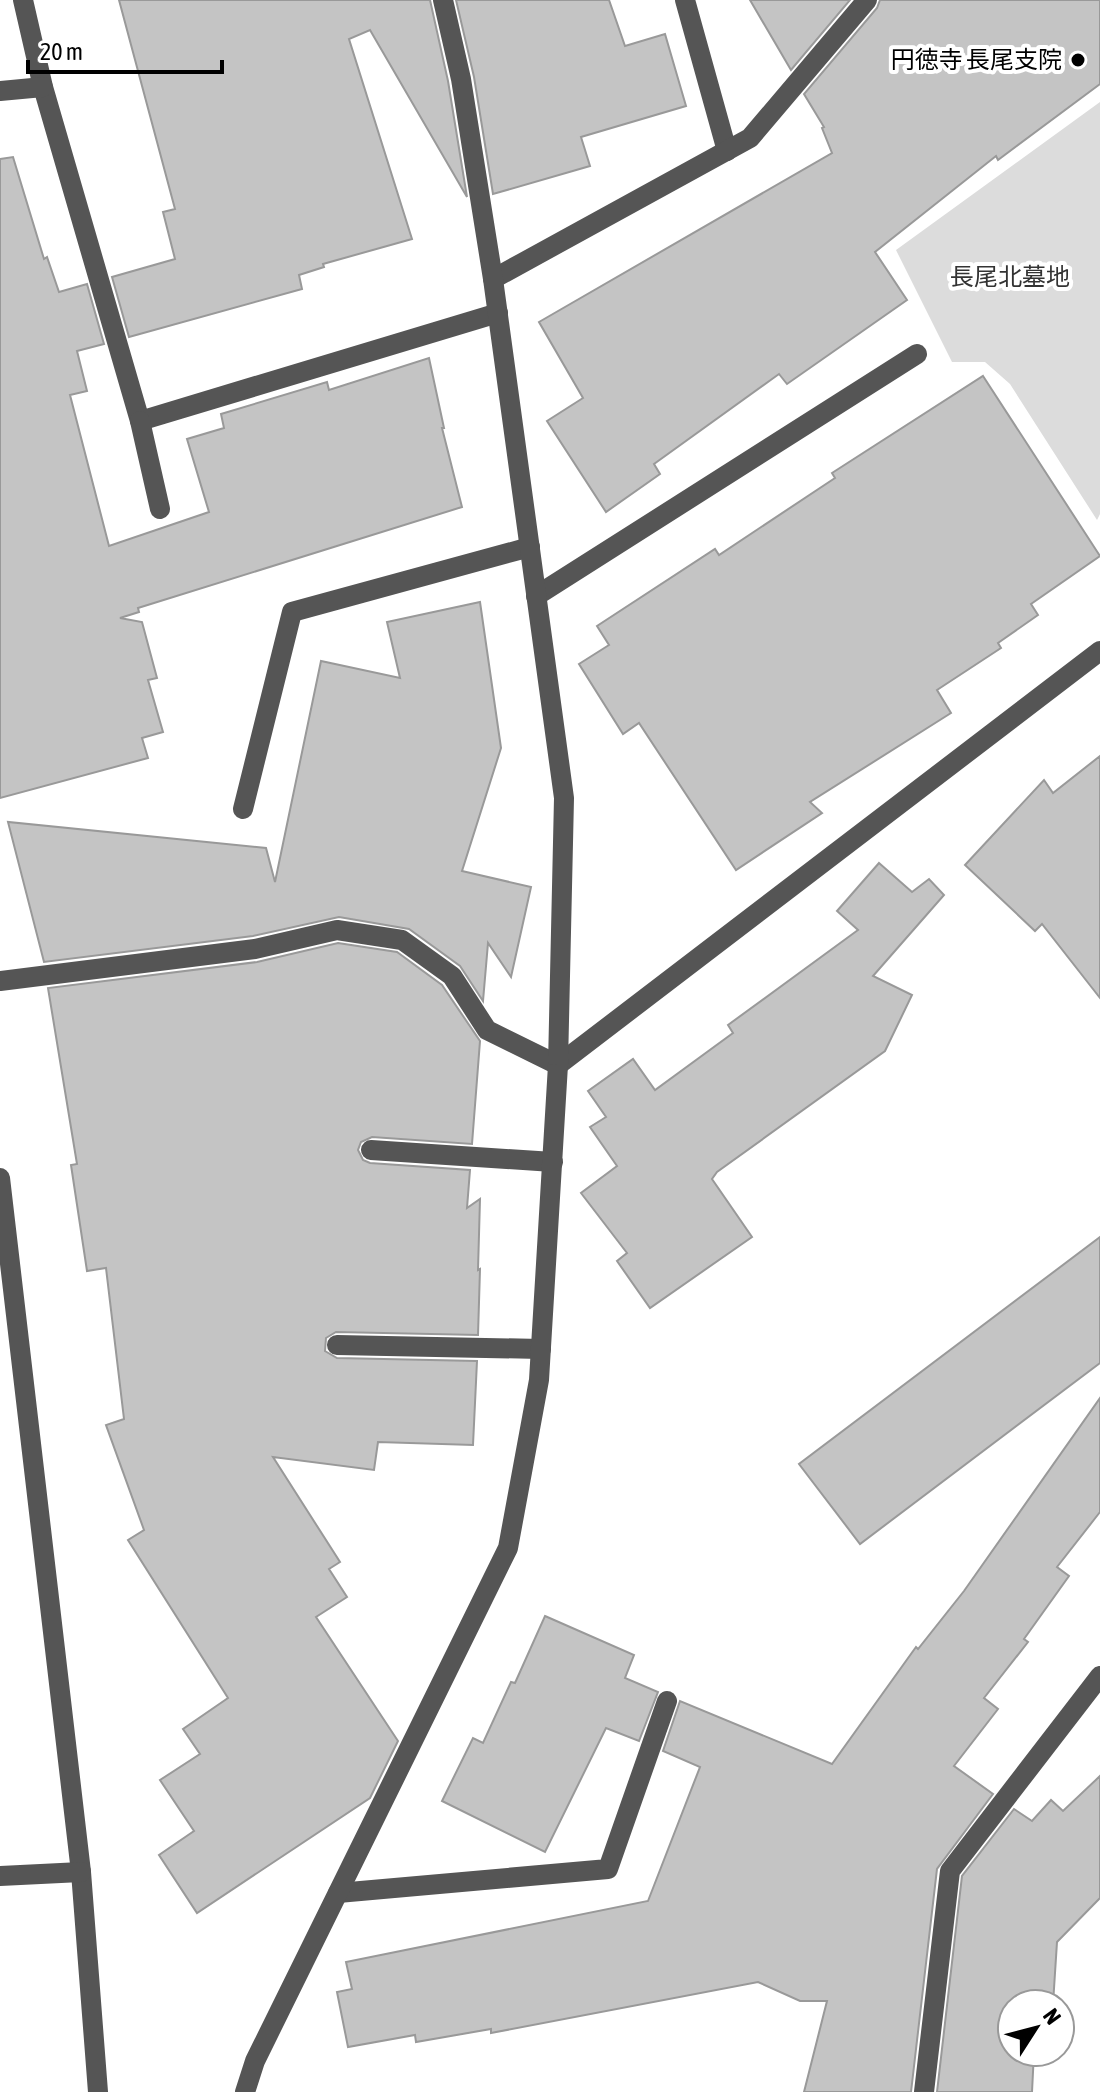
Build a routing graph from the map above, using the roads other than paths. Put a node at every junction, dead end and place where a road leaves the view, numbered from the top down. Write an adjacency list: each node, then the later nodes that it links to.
1 (23, 0): 5 (street)
2 (443, 0): 8 (street)
3 (685, 0): 7 (street)
4 (867, 0): 7 (street)
5 (43, 87): 6 (street); 11 (street)
6 (0, 91)
7 (727, 151): 8 (street)
8 (493, 279): 9 (street)
9 (498, 313): 11 (street); 13 (street)
10 (917, 354): 14 (street)
11 (140, 421): 12 (street)
12 (160, 509)
13 (530, 547): 14 (street); 16 (street)
14 (536, 596): 18 (street)
15 (1100, 651): 18 (street)
16 (243, 809)
17 (0, 981): 18 (street)
18 (558, 1065): 20 (street)
19 (371, 1150): 20 (street)
20 (553, 1162): 23 (street)
21 (0, 1178): 26 (street)
22 (337, 1345): 23 (street)
23 (541, 1349): 28 (street)
24 (1100, 1676): 31 (street)
25 (667, 1701): 28 (street)
26 (81, 1872): 27 (street); 29 (street)
27 (0, 1876)
28 (338, 1893): 30 (street)
29 (98, 2092)
30 (245, 2092)
31 (924, 2092)

